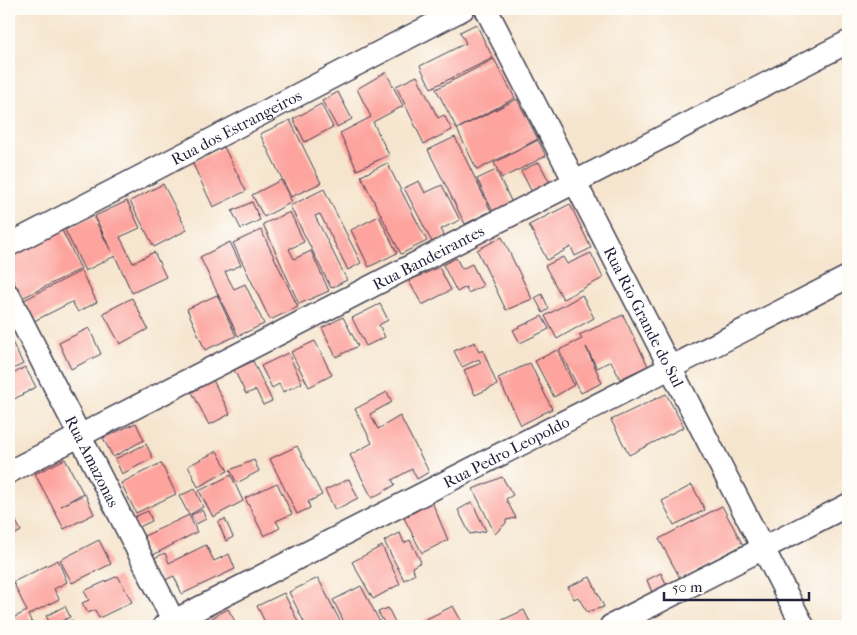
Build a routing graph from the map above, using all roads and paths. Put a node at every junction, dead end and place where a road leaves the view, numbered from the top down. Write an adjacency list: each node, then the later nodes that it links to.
1 (463, 9): 5 (street, Rua dos Estrangeiros)
2 (486, 9): 4 (street, Rua Rio Grande do Sul)
3 (848, 42): 4 (street, Rua Bandeirantes)
4 (574, 181): 8 (street, Rua Rio Grande do Sul); 9 (street, Rua Bandeirantes)
5 (9, 245)
6 (848, 277): 8 (street, Rua Pedro Leopoldo)
7 (9, 296): 9 (street, Rua Amazonas)
8 (669, 369): 12 (street, Rua Rio Grande do Sul); 13 (street, Rua Pedro Leopoldo)
9 (79, 436): 10 (street, Rua Bandeirantes); 13 (street, Rua Amazonas)
10 (9, 472)
11 (848, 505): 12 (street)
12 (765, 549): 14 (street); 15 (street, Rua Rio Grande do Sul)
13 (171, 625)
14 (611, 626)
15 (803, 626)

